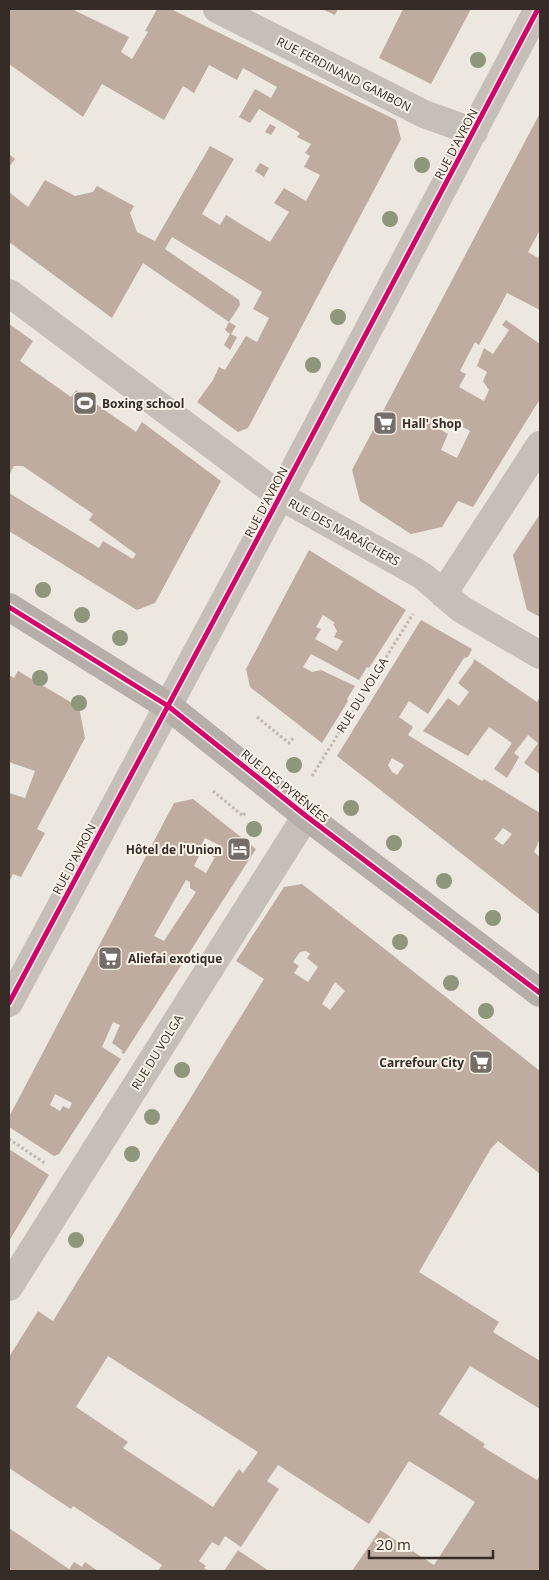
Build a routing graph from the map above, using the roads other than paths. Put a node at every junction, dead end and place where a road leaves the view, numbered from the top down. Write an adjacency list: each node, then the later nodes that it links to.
1 (217, 9): 3 (street, RUE FERDINAND GAMBON)
2 (538, 9): 3 (street, RUE D'AVRON)
3 (474, 132): 6 (street, RUE D'AVRON)
4 (9, 293): 6 (street, RUE DES MARAÎCHERS)
5 (540, 445): 7 (street)
6 (280, 496): 7 (street, RUE DES MARAÎCHERS); 10 (street, RUE D'AVRON)
7 (438, 589): 9 (street, RUE DES MARAÎCHERS)
8 (9, 607): 10 (main road, RUE DES PYRÉNÉES)
9 (540, 655)
10 (168, 706): 11 (main road, RUE DES PYRÉNÉES); 13 (street, RUE D'AVRON)
11 (299, 811): 12 (main road, RUE DES PYRÉNÉES); 14 (street, RUE DU VOLGA)
12 (540, 993)
13 (9, 1003)
14 (9, 1287)

